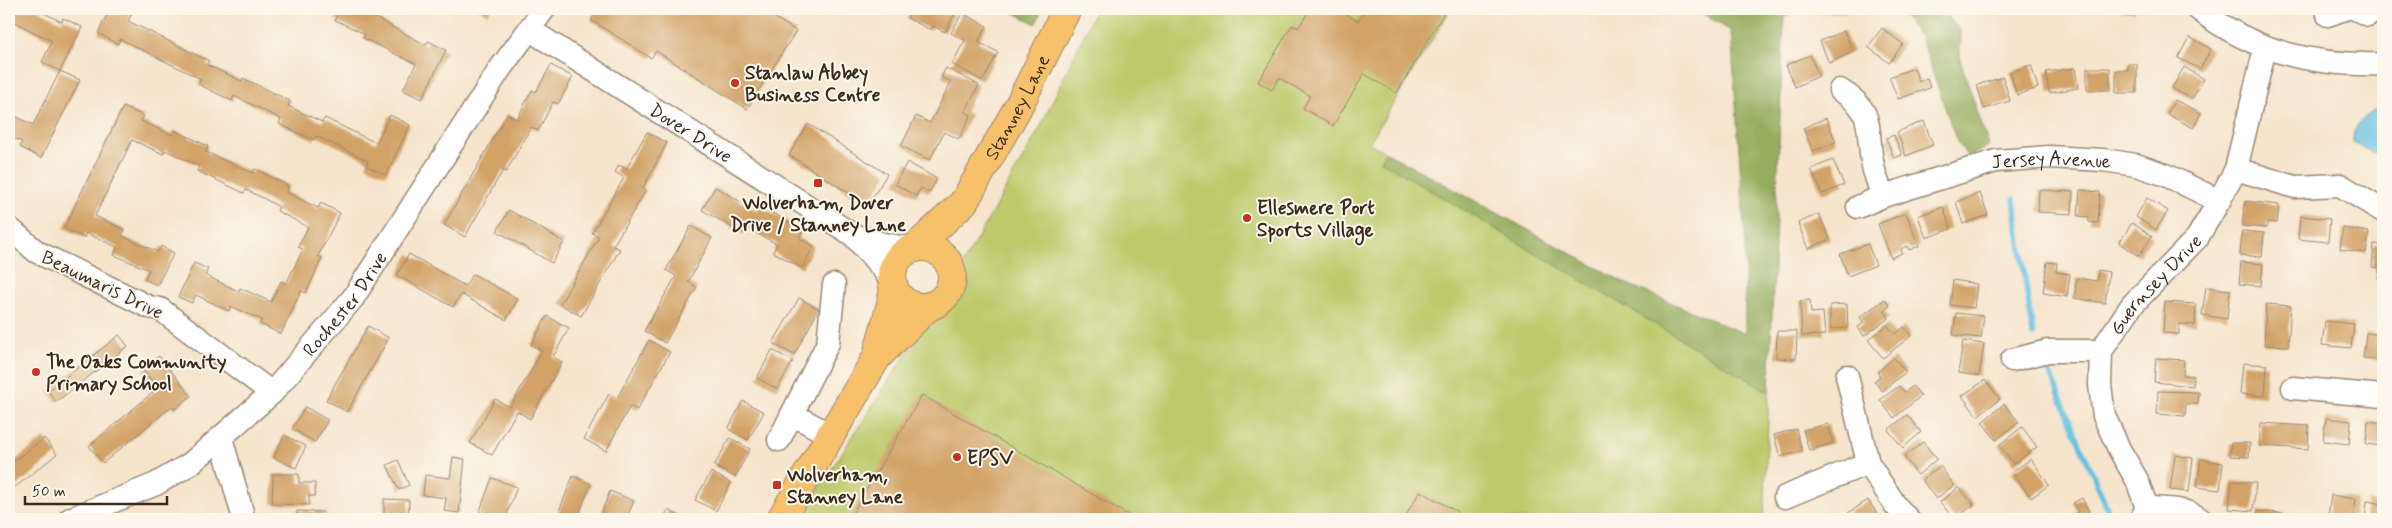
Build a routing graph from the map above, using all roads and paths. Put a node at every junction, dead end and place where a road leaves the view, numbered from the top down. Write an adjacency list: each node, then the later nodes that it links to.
1 (544, 9): 4 (street, Rochester Drive)
2 (1068, 9): 11 (main road, Stanney Lane)
3 (2198, 9): 5 (street)
4 (530, 30): 15 (street, Dover Drive); 26 (street, Rochester Drive)
5 (2265, 48): 6 (street); 8 (street, Guernsey Drive)
6 (2383, 64)
7 (1854, 91): 9 (street)
8 (2236, 169): 10 (street, Guernsey Drive); 13 (street)
9 (1883, 196): 10 (street, Jersey Avenue); 12 (street, Jersey Avenue)
10 (2219, 201): 21 (street, Guernsey Drive)
11 (964, 202): 16 (main road, Stanney Lane); 17 (main road, Stanney Lane)
12 (1858, 206)
13 (2383, 211)
14 (9, 228): 26 (street, Beaumaris Drive)
15 (853, 235): 16 (street, Dover Drive); 18 (street, Dover Drive)
16 (914, 249): 17 (main road); 18 (main road)
17 (950, 266): 20 (main road)
18 (893, 286): 20 (main road); 22 (main road)
19 (839, 299): 28 (street)
20 (928, 307): 22 (main road)
21 (2101, 352): 23 (street); 34 (street, Guernsey Drive)
22 (877, 356): 29 (main road)
23 (2012, 360)
24 (1846, 376): 32 (street)
25 (2293, 388): 27 (street)
26 (272, 393): 30 (street, Rochester Drive)
27 (2383, 396)
28 (792, 414): 29 (street); 31 (street)
29 (830, 435): 37 (main road)
30 (221, 438): 35 (street, Rochester Drive); 36 (street)
31 (779, 440)
32 (1868, 463): 33 (street); 38 (street)
33 (1785, 497)
34 (2144, 514): 39 (street)
35 (70, 519)
36 (244, 519)
37 (781, 519)
38 (1908, 519)
39 (2200, 519)

